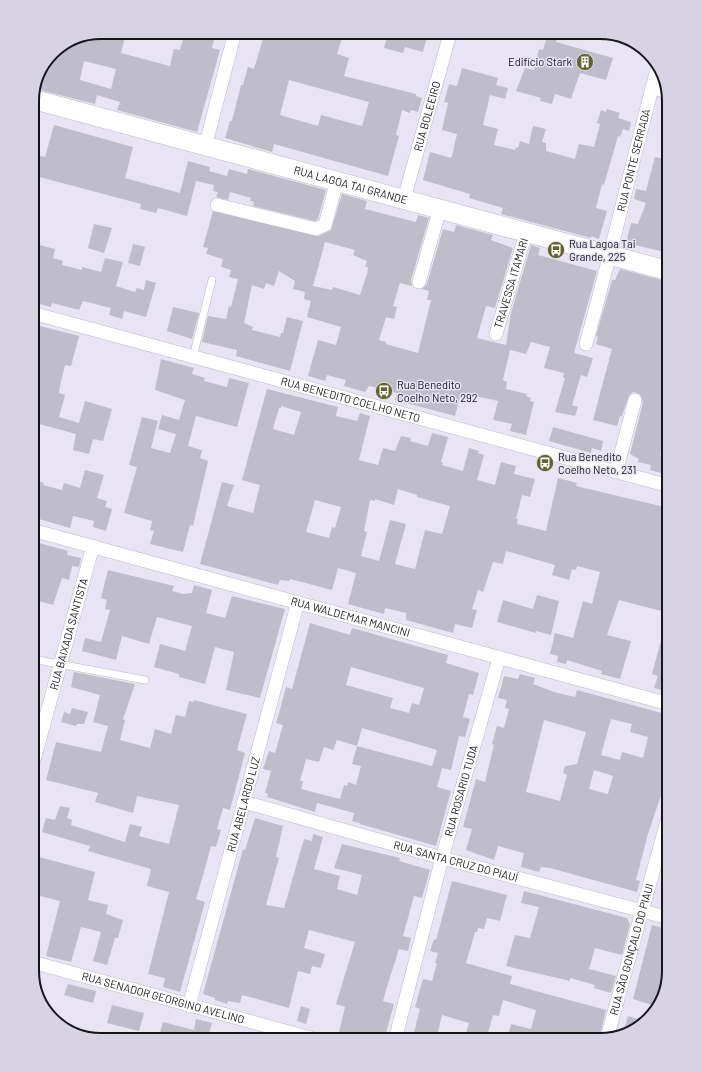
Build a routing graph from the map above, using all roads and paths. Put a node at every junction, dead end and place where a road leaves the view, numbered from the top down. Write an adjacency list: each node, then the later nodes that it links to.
1 (233, 39): 7 (street)
2 (449, 39): 9 (street, RUA BOLEEIRO)
3 (656, 74): 4 (street, RUA PONTE SERRADA)
4 (652, 87): 5 (street); 13 (street, RUA PONTE SERRADA)
5 (661, 90)
6 (39, 101): 7 (street, RUA LAGOA TAI GRANDE)
7 (205, 147): 8 (street, RUA LAGOA TAI GRANDE)
8 (337, 181): 9 (street, RUA LAGOA TAI GRANDE); 10 (street)
9 (404, 199): 11 (street, RUA LAGOA TAI GRANDE)
10 (217, 206)
11 (440, 209): 12 (street, RUA LAGOA TAI GRANDE); 16 (street)
12 (526, 233): 13 (street, RUA LAGOA TAI GRANDE); 18 (street, TRAVESSA ITAMARI)
13 (610, 255): 14 (street, RUA LAGOA TAI GRANDE); 19 (street, RUA PONTE SERRADA)
14 (662, 269)
15 (212, 280): 20 (lane)
16 (419, 282)
17 (39, 315): 20 (street, RUA BENEDITO COELHO NETO)
18 (496, 334)
19 (586, 344)
20 (193, 357): 22 (street, RUA BENEDITO COELHO NETO)
21 (635, 400): 22 (street)
22 (616, 472): 23 (street, RUA BENEDITO COELHO NETO)
23 (662, 484)
24 (39, 532): 25 (street, RUA WALDEMAR MANCINI)
25 (93, 546): 26 (street, RUA WALDEMAR MANCINI); 29 (street, RUA BAIXADA SANTISTA)
26 (298, 602): 27 (street, RUA WALDEMAR MANCINI); 33 (street, RUA ABELARDO LUZ)
27 (499, 658): 31 (street, RUA WALDEMAR MANCINI); 35 (street, RUA ROSARIO TUDA)
28 (39, 660): 29 (lane)
29 (60, 663): 30 (lane); 32 (street, RUA BAIXADA SANTISTA)
30 (146, 680)
31 (662, 702)
32 (39, 731)
33 (244, 802): 35 (street, RUA SANTA CRUZ DO PIAUÍ); 39 (street, RUA ABELARDO LUZ)
34 (662, 839): 36 (street, RUA SÃO GONÇALO DO PIAUI)
35 (442, 858): 36 (street, RUA SANTA CRUZ DO PIAUÍ); 42 (street, RUA ROSARIO TUDA)
36 (642, 911): 37 (street, RUA SANTA CRUZ DO PIAUÍ); 40 (street, RUA SÃO GONÇALO DO PIAUI)
37 (662, 916)
38 (39, 964): 39 (street, RUA SENADOR GEORGINO AVELINO)
39 (189, 1006): 41 (street, RUA SENADOR GEORGINO AVELINO)
40 (609, 1032)
41 (291, 1033)
42 (397, 1033)

